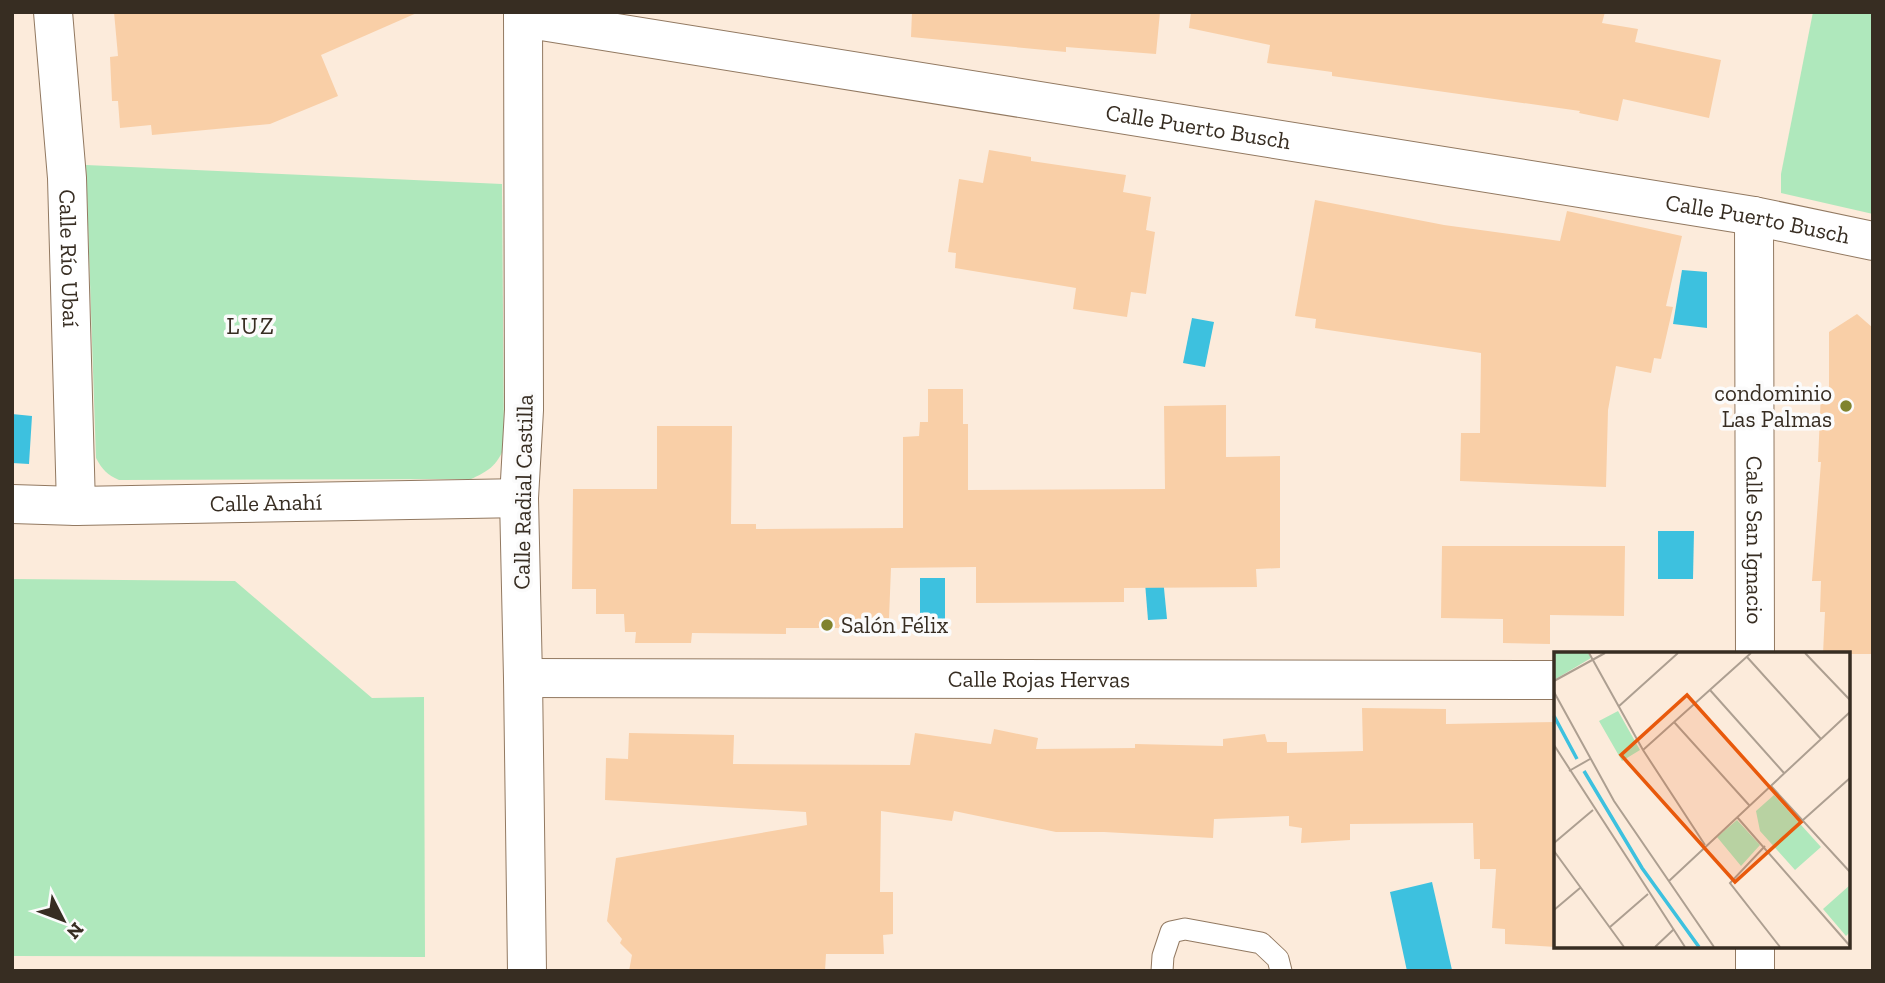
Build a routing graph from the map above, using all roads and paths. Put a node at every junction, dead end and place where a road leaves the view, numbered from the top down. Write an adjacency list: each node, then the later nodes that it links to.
1 (53, 12): 7 (street, Calle Río Ubaí)
2 (523, 15): 3 (street, Calle Puerto Busch); 5 (street, Calle Radial Castilla)
3 (1754, 216): 4 (street, Calle Puerto Busch); 8 (street, Calle San Ignacio)
4 (1873, 241)
5 (519, 498): 7 (street, Calle Anahí); 9 (street, Calle Radial Castilla)
6 (12, 504): 7 (street, Calle Anahí)
7 (76, 506)
8 (1755, 652)
9 (523, 678): 10 (street, Calle Rojas Hervas); 12 (street, Calle Radial Castilla)
10 (1554, 680)
11 (1755, 948): 15 (street)
12 (527, 971)
13 (1162, 971): 14 (lane)
14 (1281, 971)
15 (1755, 971)

